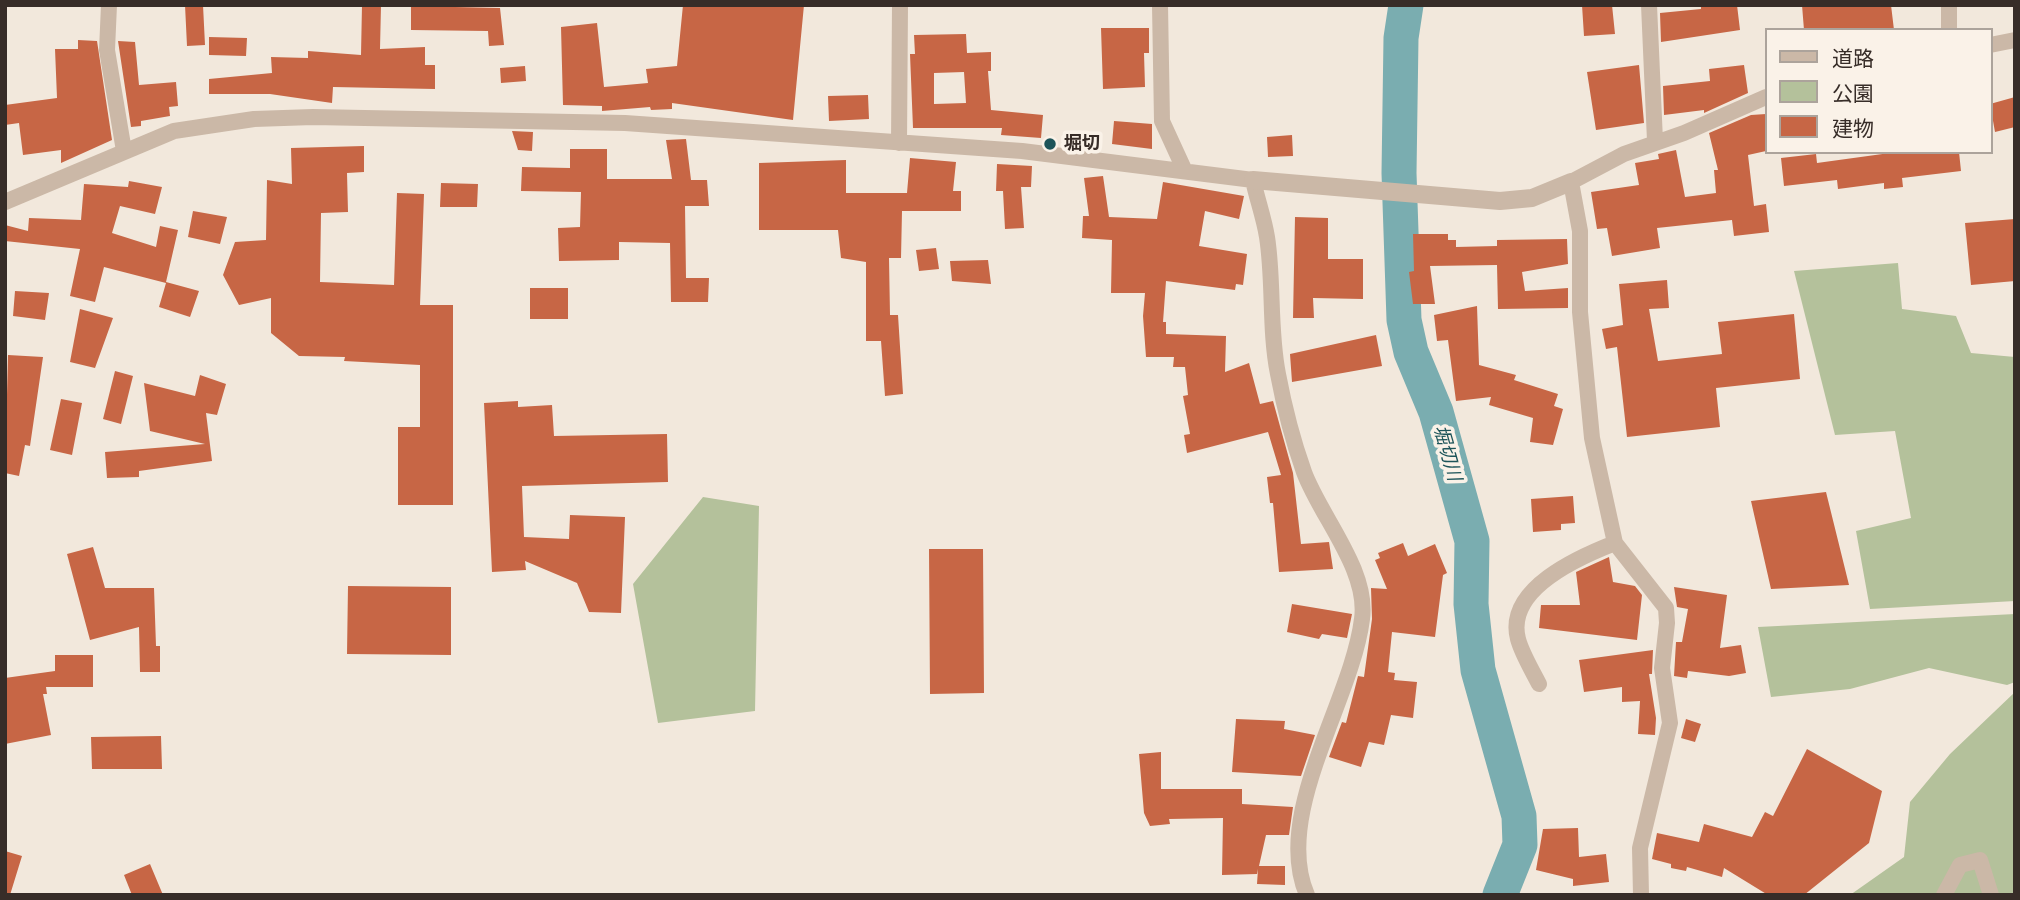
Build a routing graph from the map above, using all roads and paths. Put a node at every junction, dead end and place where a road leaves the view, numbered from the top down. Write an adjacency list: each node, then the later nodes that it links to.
1 (108, 5): 12 (street)
2 (900, 5): 11 (street)
3 (1160, 5): 13 (street)
4 (1649, 5): 10 (street)
5 (1949, 5): 6 (street)
6 (1950, 28)
7 (2015, 40): 8 (street)
8 (1992, 45)
9 (1764, 98): 10 (street)
10 (1655, 141): 15 (street)
11 (899, 143): 12 (street); 13 (street)
12 (124, 150): 16 (street)
13 (1184, 169): 14 (street)
14 (1253, 180): 15 (street); 19 (street)
15 (1572, 182): 17 (street)
16 (5, 202)
17 (1615, 543): 18 (street); 20 (street)
18 (1539, 684)
19 (1307, 895)
20 (1641, 895)
21 (1944, 895): 22 (street)
22 (1991, 895)

